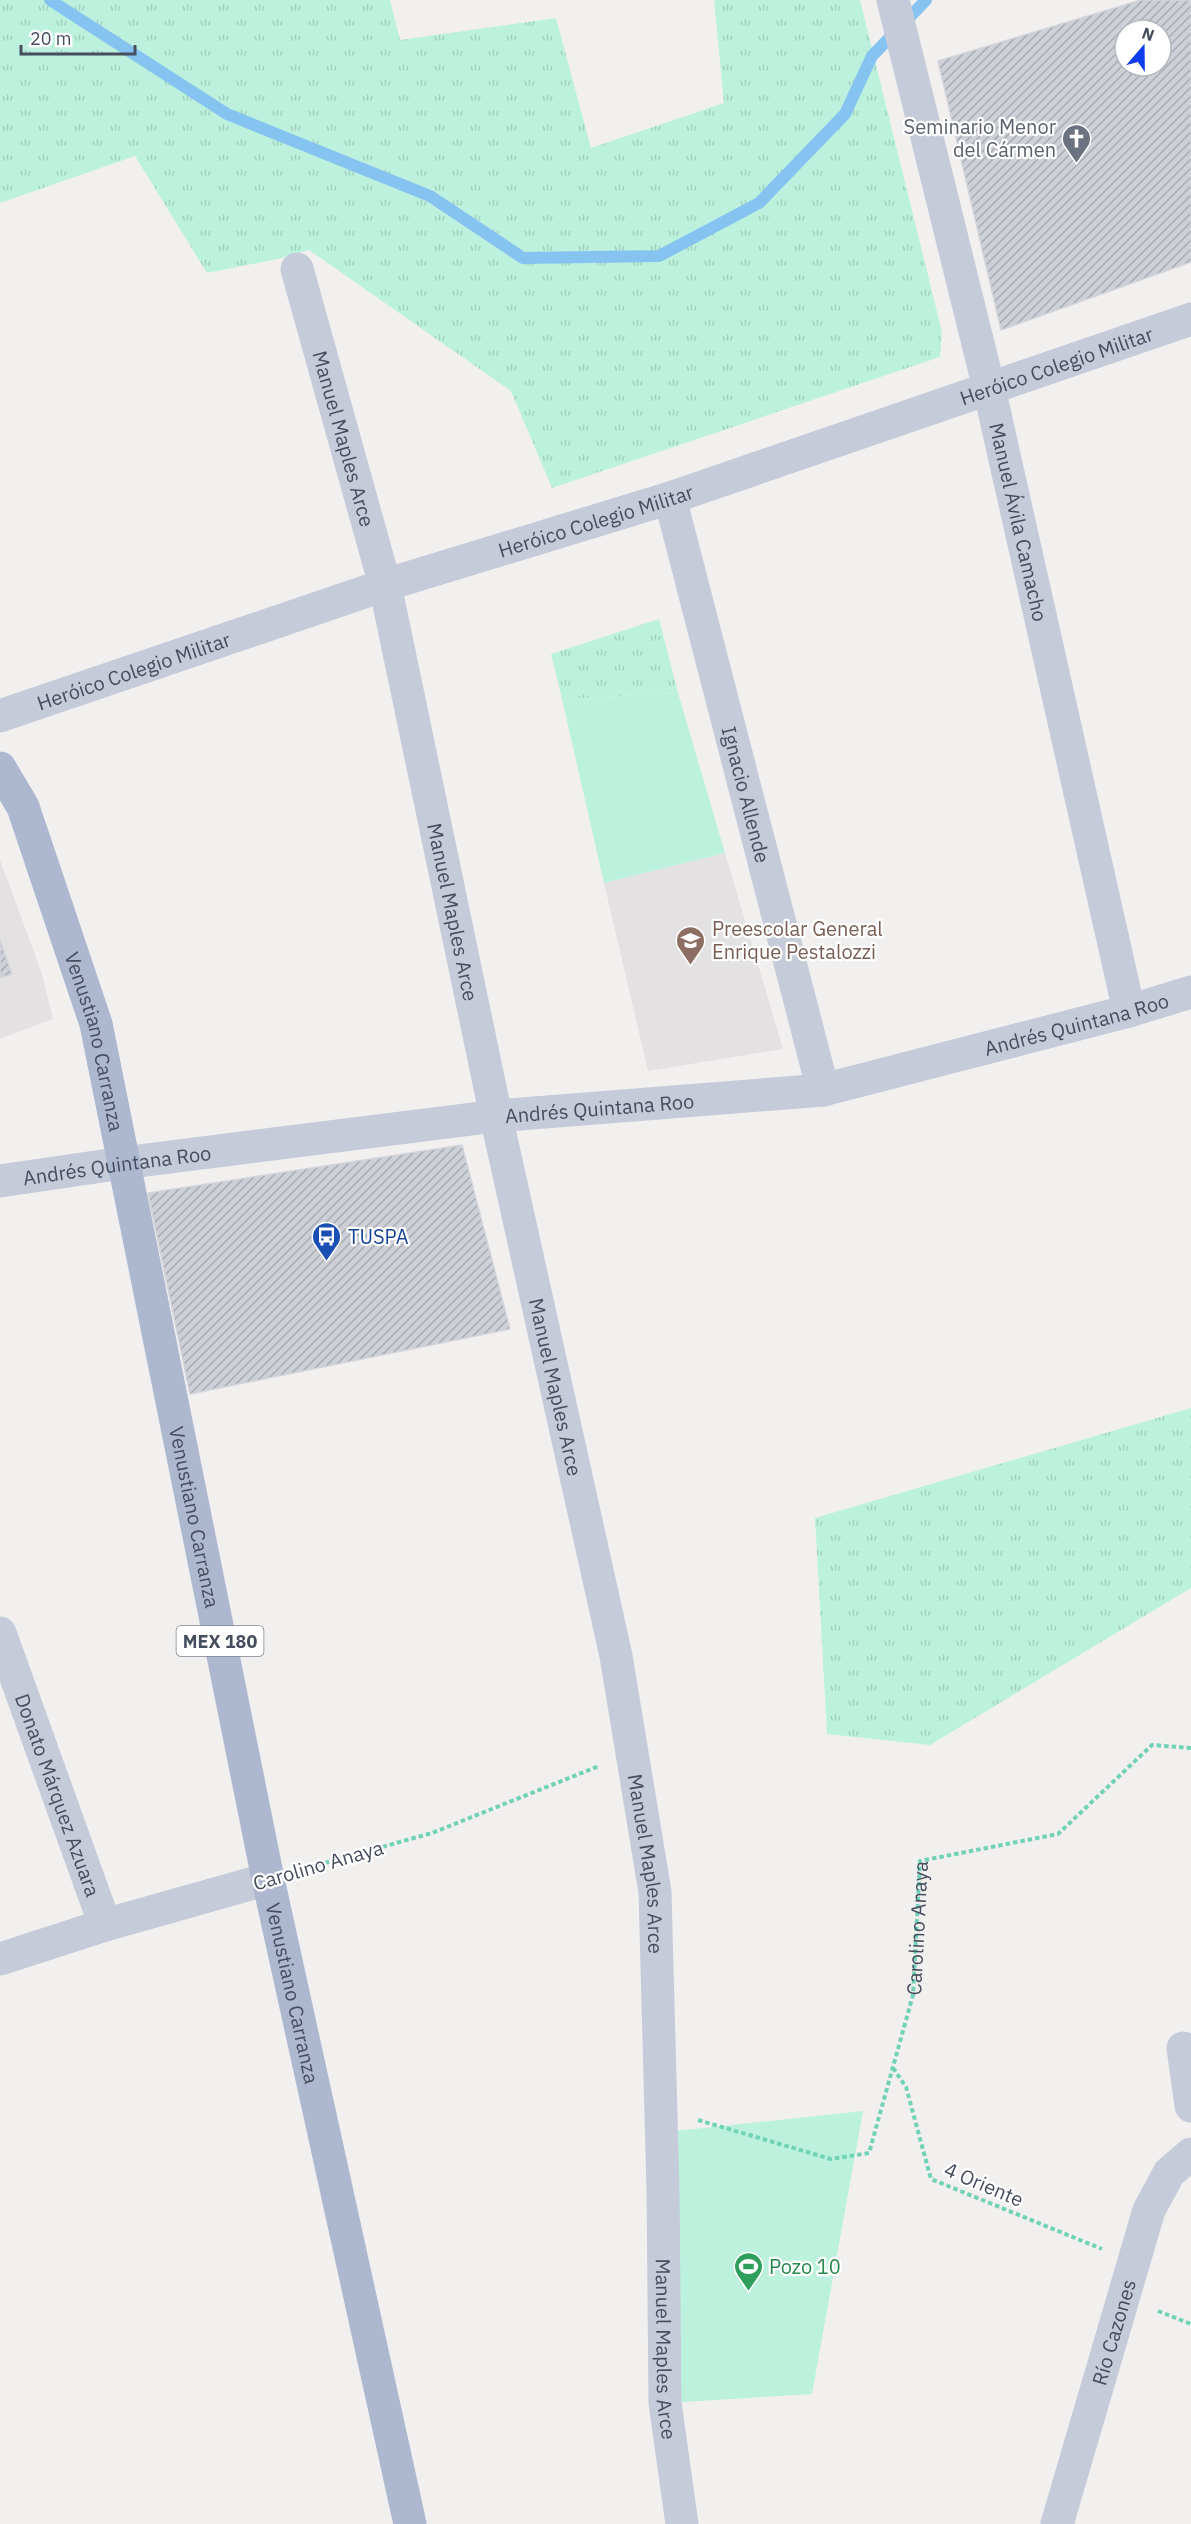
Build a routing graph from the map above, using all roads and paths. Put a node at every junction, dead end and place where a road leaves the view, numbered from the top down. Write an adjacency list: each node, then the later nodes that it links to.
1 (893, 0): 4 (street, Manuel Ávila Camacho)
2 (297, 269): 6 (street, Manuel Maples Arce)
3 (1191, 319): 4 (street, Heróico Colegio Militar)
4 (988, 388): 5 (street, Heróico Colegio Militar); 10 (street, Manuel Ávila Camacho)
5 (670, 498): 6 (street, Heróico Colegio Militar); 11 (street, Ignacio Allende)
6 (385, 585): 7 (street, Heróico Colegio Militar); 12 (street, Manuel Maples Arce)
7 (0, 716)
8 (0, 768): 13 (main road, Venustiano Carranza / MEX 180)
9 (1191, 992): 10 (street, Andrés Quintana Roo)
10 (1128, 1011): 11 (street, Andrés Quintana Roo)
11 (823, 1090): 12 (street, Andrés Quintana Roo)
12 (496, 1116): 13 (street, Andrés Quintana Roo); 17 (street, Manuel Maples Arce)
13 (123, 1163): 14 (street, Andrés Quintana Roo); 18 (main road, Venustiano Carranza / MEX 180)
14 (0, 1181)
15 (0, 1633): 19 (street, Donato Márquez Azuara)
16 (1191, 1748): 22 (path, Carolino Anaya)
17 (631, 1755): 18 (path, Carolino Anaya); 24 (street, Manuel Maples Arce)
18 (268, 1879): 19 (street, Carolino Anaya); 27 (main road, Venustiano Carranza / MEX 180)
19 (105, 1925): 20 (street, Carolino Anaya)
20 (0, 1959)
21 (1183, 2048): 23 (street)
22 (893, 2068): 24 (path, Carolino Anaya); 26 (path, 4 Oriente)
23 (1191, 2106)
24 (660, 2109): 28 (street, Manuel Maples Arce)
25 (1191, 2154): 26 (street, Río Cazones)
26 (1133, 2262): 29 (street, Río Cazones)
27 (410, 2524)
28 (682, 2524)
29 (1057, 2524)

